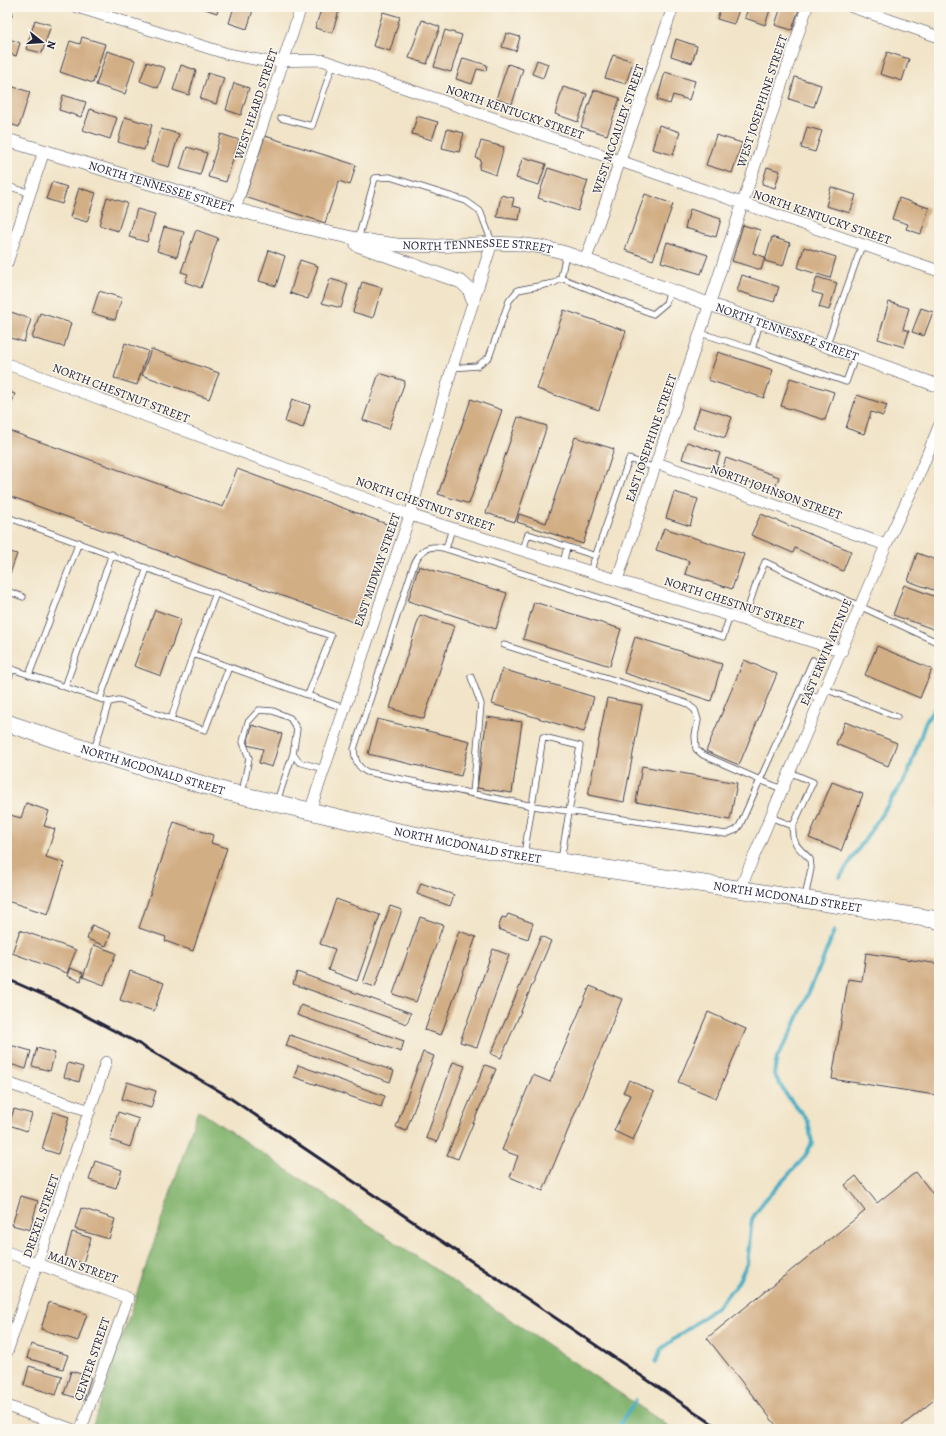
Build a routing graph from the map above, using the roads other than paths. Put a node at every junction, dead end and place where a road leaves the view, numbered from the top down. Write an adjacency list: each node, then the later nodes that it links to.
1 (77, 7): 7 (street, NORTH KENTUCKY STREET)
2 (301, 7): 7 (street, WEST HEARD STREET)
3 (674, 7): 12 (street, WEST MCCAULEY STREET)
4 (807, 7): 15 (street, WEST JOSEPHINE STREET)
5 (852, 7): 6 (street)
6 (939, 36)
7 (283, 61): 8 (street, NORTH KENTUCKY STREET); 16 (street, WEST HEARD STREET)
8 (333, 64): 9 (lane); 12 (street, NORTH KENTUCKY STREET)
9 (281, 118)
10 (7, 140): 11 (street, NORTH TENNESSEE STREET)
11 (44, 151): 14 (street); 16 (street, NORTH TENNESSEE STREET)
12 (620, 161): 15 (street, NORTH KENTUCKY STREET); 21 (street, WEST MCCAULEY STREET)
13 (7, 186): 14 (lane)
14 (30, 193): 22 (street)
15 (742, 202): 19 (street, NORTH KENTUCKY STREET); 27 (street, WEST JOSEPHINE STREET)
16 (235, 209): 17 (street, NORTH TENNESSEE STREET)
17 (357, 242): 18 (street, NORTH TENNESSEE STREET); 18 (lane); 26 (street)
18 (492, 243): 20 (street, NORTH TENNESSEE STREET); 26 (street, EAST MIDWAY STREET)
19 (862, 245): 23 (street, NORTH KENTUCKY STREET); 30 (lane)
20 (566, 253): 21 (street, NORTH TENNESSEE STREET); 24 (lane)
21 (586, 259): 25 (street, NORTH TENNESSEE STREET)
22 (7, 263)
23 (939, 271)
24 (561, 278): 25 (lane); 34 (lane)
25 (670, 290): 27 (street, NORTH TENNESSEE STREET)
26 (473, 301): 34 (street, EAST MIDWAY STREET)
27 (709, 305): 28 (street, NORTH TENNESSEE STREET); 29 (street, EAST JOSEPHINE STREET)
28 (760, 323): 30 (street, NORTH TENNESSEE STREET); 31 (lane)
29 (700, 333): 31 (lane); 37 (street, EAST JOSEPHINE STREET)
30 (826, 346): 32 (street, NORTH TENNESSEE STREET)
31 (752, 349): 32 (lane)
32 (856, 356): 35 (street, NORTH TENNESSEE STREET)
33 (7, 364): 38 (street, NORTH CHESTNUT STREET)
34 (452, 368): 38 (street, EAST MIDWAY STREET)
35 (939, 386)
36 (939, 426): 42 (street, EAST ERWIN AVENUE)
37 (656, 465): 42 (street, NORTH JOHNSON STREET); 47 (lane); 51 (street, EAST JOSEPHINE STREET)
38 (410, 515): 40 (street, NORTH CHESTNUT STREET); 73 (street, EAST MIDWAY STREET)
39 (7, 516): 41 (lane)
40 (452, 528): 44 (lane); 45 (street, NORTH CHESTNUT STREET)
41 (78, 542): 46 (lane); 64 (lane)
42 (886, 545): 55 (street, EAST ERWIN AVENUE)
43 (567, 546): 45 (lane); 47 (lane); 48 (lane)
44 (446, 549): 56 (lane); 83 (lane)
45 (523, 550): 48 (street, NORTH CHESTNUT STREET)
46 (112, 554): 49 (lane); 67 (lane)
47 (596, 556): 50 (lane)
48 (563, 563): 50 (street, NORTH CHESTNUT STREET)
49 (147, 568): 53 (lane); 71 (lane)
50 (590, 572): 51 (street, NORTH CHESTNUT STREET)
51 (617, 580): 56 (street, NORTH CHESTNUT STREET)
52 (7, 591): 54 (lane)
53 (216, 593): 61 (lane); 70 (lane)
54 (23, 597)
55 (860, 607): 57 (lane); 58 (lane); 60 (street, EAST ERWIN AVENUE)
56 (730, 615): 57 (street, NORTH CHESTNUT STREET)
57 (744, 620): 60 (street, NORTH CHESTNUT STREET)
58 (939, 643)
59 (504, 645): 81 (lane)
60 (842, 650): 69 (street, EAST ERWIN AVENUE)
61 (193, 654): 63 (lane); 75 (lane)
62 (813, 660): 68 (lane)
63 (229, 667): 70 (lane); 75 (lane)
64 (29, 675): 66 (lane); 67 (lane)
65 (471, 677): 83 (lane)
66 (7, 684)
67 (65, 687): 71 (lane)
68 (800, 690): 69 (lane); 81 (lane)
69 (822, 694): 74 (lane); 80 (street, EAST ERWIN AVENUE)
70 (308, 696): 73 (lane)
71 (100, 699): 72 (lane)
72 (109, 702): 75 (lane); 77 (lane)
73 (344, 708): 79 (street, EAST MIDWAY STREET)
74 (897, 717)
75 (170, 719)
76 (7, 723): 77 (main road, NORTH MCDONALD STREET)
77 (93, 752): 84 (main road, NORTH MCDONALD STREET)
78 (293, 754): 79 (lane); 84 (lane); 85 (lane)
79 (324, 769): 87 (street, EAST MIDWAY STREET)
80 (789, 772): 82 (street, EAST ERWIN AVENUE); 90 (lane)
81 (760, 780): 82 (lane); 88 (lane)
82 (782, 789): 89 (street, EAST ERWIN AVENUE)
83 (473, 794): 86 (lane)
84 (241, 796): 85 (main road, NORTH MCDONALD STREET)
85 (276, 804): 87 (main road, NORTH MCDONALD STREET)
86 (533, 806): 88 (lane); 88 (lane); 91 (lane)
87 (310, 811): 91 (main road, NORTH MCDONALD STREET)
88 (569, 812): 92 (lane)
89 (770, 817): 90 (lane); 93 (street, EAST ERWIN AVENUE)
90 (793, 826): 94 (lane)
91 (523, 856): 92 (main road, NORTH MCDONALD STREET)
92 (561, 862): 93 (main road, NORTH MCDONALD STREET)
93 (740, 889): 94 (main road, NORTH MCDONALD STREET)
94 (805, 899): 95 (main road, NORTH MCDONALD STREET)
95 (939, 920)
96 (106, 1062): 98 (street, DREXEL STREET)
97 (7, 1083): 98 (street)
98 (90, 1111): 100 (street, DREXEL STREET)
99 (7, 1252): 100 (street, MAIN STREET)
100 (38, 1265): 101 (street, MAIN STREET); 102 (street, DREXEL STREET)
101 (128, 1298): 105 (street, CENTER STREET)
102 (7, 1352)
103 (7, 1406): 104 (street)
104 (71, 1429)
105 (81, 1429)

